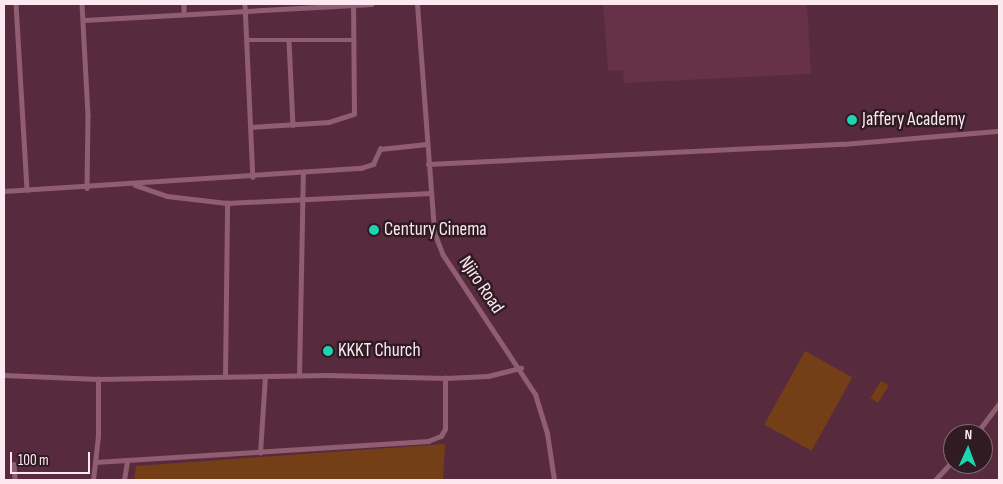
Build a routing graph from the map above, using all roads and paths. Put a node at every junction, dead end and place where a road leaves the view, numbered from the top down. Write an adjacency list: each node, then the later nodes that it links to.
1 (16, 4): 24 (street)
2 (82, 4): 10 (street)
3 (184, 4): 9 (street)
4 (245, 4): 8 (street)
5 (369, 4): 7 (street)
6 (417, 4): 17 (street, Njiro Road)
7 (353, 6): 8 (street); 13 (street)
8 (246, 11): 9 (street); 11 (street)
9 (184, 13): 10 (street)
10 (84, 20): 22 (street)
11 (247, 40): 12 (street); 15 (street)
12 (289, 40): 13 (street); 14 (street)
13 (354, 40): 14 (street)
14 (293, 125): 15 (street)
15 (251, 127): 20 (street)
16 (999, 131): 18 (street)
17 (427, 144): 18 (street, Njiro Road); 19 (street)
18 (428, 164): 25 (street, Njiro Road)
19 (303, 173): 20 (street); 26 (street)
20 (253, 177): 21 (street)
21 (133, 184): 22 (street); 27 (street)
22 (87, 188): 24 (street)
23 (4, 190): 24 (street)
24 (27, 190)
25 (431, 192): 26 (street); 28 (street, Njiro Road)
26 (302, 200): 27 (street); 31 (street)
27 (226, 203): 32 (street)
28 (521, 368): 33 (street); 44 (street, Njiro Road)
29 (4, 375): 34 (street)
30 (265, 376): 31 (street); 32 (street); 37 (street)
31 (299, 376): 33 (street)
32 (225, 377): 34 (street)
33 (445, 378): 37 (street)
34 (98, 379): 39 (street)
35 (999, 404): 36 (street)
36 (984, 424)
37 (260, 453): 38 (street)
38 (127, 461): 39 (street); 43 (street)
39 (95, 462): 42 (street)
40 (14, 464): 41 (street)
41 (15, 480)
42 (92, 480)
43 (124, 480)
44 (554, 480)

